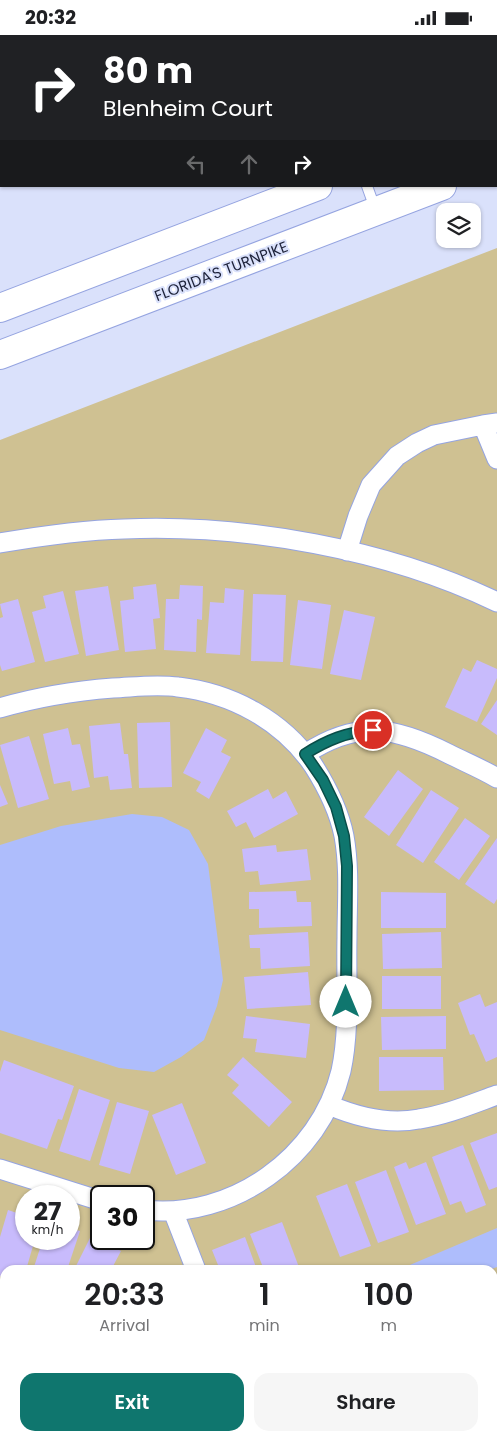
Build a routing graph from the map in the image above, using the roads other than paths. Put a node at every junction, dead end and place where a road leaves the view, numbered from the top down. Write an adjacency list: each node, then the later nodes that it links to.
1 (315, 187): 5 (highway)
2 (367, 187): 4 (lane)
3 (439, 187): 4 (highway, FLORIDA'S TURNPIKE)
4 (376, 211): 6 (highway, FLORIDA'S TURNPIKE)
5 (0, 308)
6 (0, 355)
7 (490, 424): 8 (street); 10 (street)
8 (497, 459)
9 (0, 543): 10 (street)
10 (347, 551): 11 (street)
11 (497, 602)
12 (0, 708): 13 (street)
13 (305, 754): 14 (street); 16 (street)
14 (497, 778)
15 (497, 1095): 16 (street)
16 (329, 1105): 20 (street)
17 (0, 1169): 18 (street)
18 (90, 1198)
19 (155, 1210): 20 (street)
20 (173, 1211): 21 (street)
21 (194, 1265)

